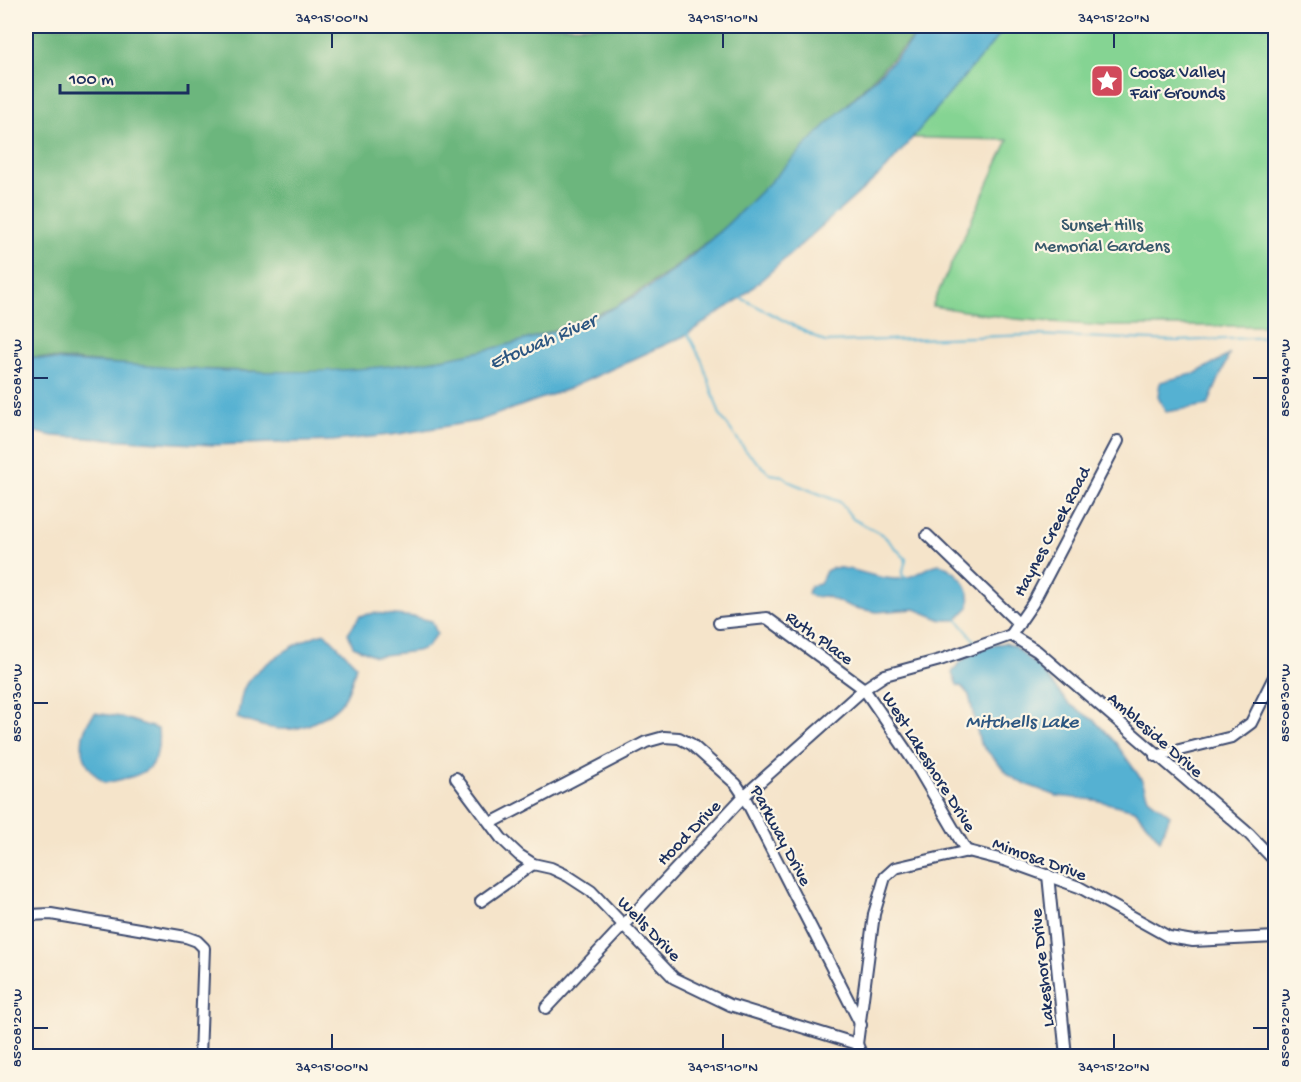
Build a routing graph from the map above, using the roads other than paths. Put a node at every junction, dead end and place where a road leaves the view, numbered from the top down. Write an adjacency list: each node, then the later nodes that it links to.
1 (1118, 441): 4 (street, Haynes Creek Road)
2 (927, 535): 4 (street)
3 (719, 623): 7 (street, Ruth Place)
4 (1019, 624): 5 (street, Haynes Creek Road)
5 (1011, 635): 7 (street); 8 (street, Ambleside Drive)
6 (1275, 673): 8 (street)
7 (864, 689): 10 (street, Hood Drive); 12 (street, West Lakeshore Drive)
8 (1155, 756): 13 (street, Ambleside Drive)
9 (456, 778): 11 (street, Wells Drive)
10 (744, 796): 11 (street, Parkway Drive); 18 (street, Hood Drive); 21 (street, Parkway Drive)
11 (491, 823): 14 (street, Wells Drive)
12 (967, 852): 15 (street, Mimosa Drive); 21 (street, Mimosa Drive)
13 (1275, 862)
14 (533, 864): 16 (street); 18 (street, Wells Drive)
15 (1048, 875): 19 (street, Mimosa Drive); 25 (street, Lakeshore Drive)
16 (481, 901)
17 (26, 920): 23 (street)
18 (623, 924): 20 (street, Hood Drive); 22 (street, Wells Drive)
19 (1275, 938)
20 (546, 1008)
21 (861, 1025): 22 (street, Mimosa Drive)
22 (857, 1044): 24 (street)
23 (200, 1056)
24 (862, 1056)
25 (1066, 1056)

